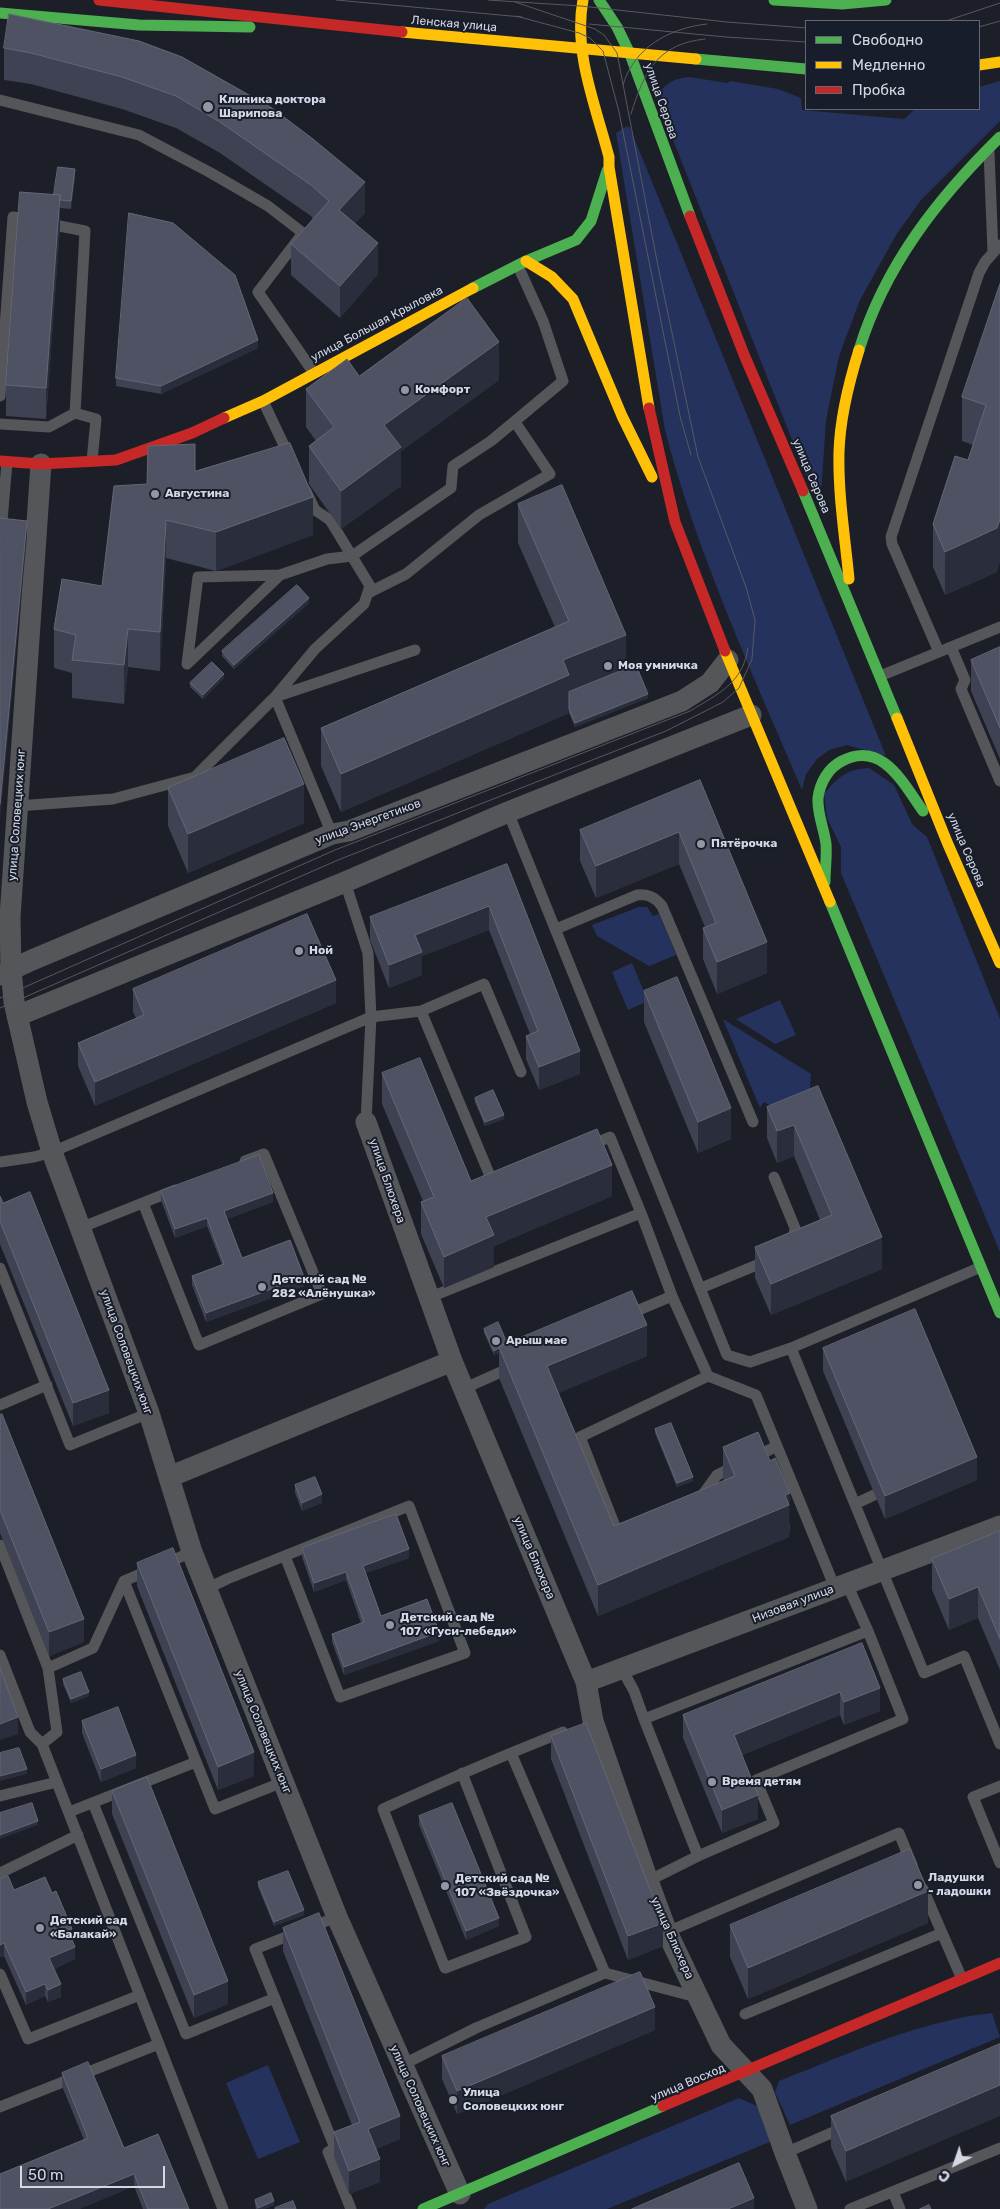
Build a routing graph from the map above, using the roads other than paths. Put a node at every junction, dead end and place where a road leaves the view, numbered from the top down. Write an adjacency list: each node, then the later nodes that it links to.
1 (99, 0): 7 (street, Ленская улица)
2 (583, 0): 8 (street)
3 (600, 0): 9 (street, улица Серова)
4 (774, 0): 5 (street)
5 (886, 0)
6 (0, 13): 7 (street)
7 (354, 28): 8 (street, Ленская улица)
8 (582, 50): 9 (street, Ленская улица); 16 (street)
9 (630, 54): 12 (street, Ленская улица); 35 (street, улица Серова)
10 (1000, 62): 11 (street)
11 (980, 65)
12 (805, 69)
13 (0, 100): 19 (lane)
14 (1000, 138): 15 (street)
15 (989, 147): 17 (lane); 35 (street)
16 (609, 167): 18 (street, улица Большая Крыловка); 30 (street)
17 (996, 249): 39 (lane)
18 (522, 264): 19 (street, улица Большая Крыловка); 23 (lane); 30 (street)
19 (314, 373): 21 (street, улица Большая Крыловка)
20 (0, 396): 22 (lane)
21 (263, 401): 26 (street, улица Большая Крыловка); 28 (lane)
22 (74, 413): 24 (lane); 26 (lane)
23 (515, 422): 32 (lane); 34 (lane)
24 (0, 424)
25 (4, 461): 27 (street, улица Большая Крыловка); 31 (lane)
26 (92, 461): 27 (street, улица Большая Крыловка)
27 (41, 464): 45 (street, улица Соловецких юнг)
28 (294, 465)
29 (302, 483): 32 (lane)
30 (675, 522): 40 (street)
31 (1, 535)
32 (352, 556): 33 (lane); 34 (lane)
33 (280, 575): 33 (lane)
34 (368, 593): 42 (lane)
35 (852, 608): 41 (street, улица Серова)
36 (1000, 627): 37 (lane)
37 (951, 647): 39 (lane); 44 (lane)
38 (415, 650): 42 (lane)
39 (938, 652): 41 (lane)
40 (728, 660): 43 (street); 47 (street, улица Энергетиков)
41 (880, 676): 48 (street, улица Серова)
42 (275, 697): 45 (lane); 47 (lane)
43 (751, 715): 46 (street); 50 (street)
44 (1000, 780)
45 (18, 806): 53 (street, улица Соловецких юнг)
46 (508, 812): 49 (street); 51 (lane)
47 (332, 834): 53 (street, улица Энергетиков)
48 (947, 842): 50 (street); 52 (street, улица Серова)
49 (345, 882): 55 (street); 56 (lane, улица Блюхера)
50 (825, 892): 70 (street)
51 (556, 929): 59 (lane); 72 (lane)
52 (1000, 963)
53 (6, 972): 55 (street, улица Соловецких юнг)
54 (421, 1012): 56 (lane); 57 (lane); 64 (lane)
55 (17, 1016): 61 (street, улица Соловецких юнг)
56 (371, 1017): 58 (lane, улица Блюхера); 61 (lane)
57 (521, 1072)
58 (366, 1122): 74 (street, улица Блюхера)
59 (753, 1122)
60 (574, 1151): 68 (lane)
61 (52, 1152): 62 (lane); 69 (street, улица Соловецких юнг)
62 (0, 1162)
63 (236, 1165): 67 (lane)
64 (511, 1176)
65 (774, 1177): 72 (lane)
66 (190, 1184): 67 (lane)
67 (143, 1203): 69 (lane)
68 (641, 1213): 73 (lane); 74 (lane)
69 (80, 1228): 84 (street, улица Соловецких юнг)
70 (981, 1267): 75 (street); 77 (lane)
71 (0, 1268): 81 (lane)
72 (701, 1288): 77 (lane)
73 (672, 1296): 76 (lane); 80 (lane)
74 (428, 1298): 78 (street, улица Блюхера)
75 (1000, 1313)
76 (615, 1321)
77 (791, 1348): 88 (lane)
78 (452, 1361): 82 (street, улица Блюхера); 86 (street)
79 (526, 1361): 82 (lane)
80 (708, 1376): 85 (lane); 91 (lane)
81 (46, 1385): 83 (lane); 84 (lane)
82 (463, 1389): 103 (street, улица Блюхера)
83 (0, 1405)
84 (149, 1414): 86 (street, улица Соловецких юнг)
85 (777, 1446): 89 (lane); 97 (lane)
86 (169, 1478): 93 (street, улица Соловецких юнг)
87 (874, 1495): 88 (lane)
88 (855, 1504): 95 (lane)
89 (690, 1513)
90 (1000, 1526): 95 (street, Низовая улица)
91 (632, 1544)
92 (0, 1545): 101 (lane)
93 (192, 1552): 96 (lane); 98 (street, улица Соловецких юнг)
94 (285, 1556): 94 (lane); 98 (lane)
95 (882, 1570): 97 (street, Низовая улица); 107 (lane)
96 (124, 1581): 101 (lane); 109 (lane)
97 (841, 1586): 99 (lane); 102 (street, Низовая улица)
98 (206, 1588): 112 (street, улица Соловецких юнг)
99 (868, 1631): 104 (lane); 118 (lane)
100 (0, 1655): 106 (lane)
101 (48, 1668): 106 (lane)
102 (622, 1668): 103 (street, Низовая улица); 104 (lane)
103 (586, 1682): 105 (street, улица Блюхера)
104 (644, 1719): 118 (lane)
105 (584, 1724): 108 (lane); 121 (street, улица Блюхера)
106 (42, 1744): 111 (lane)
107 (1000, 1744)
108 (510, 1753): 110 (lane); 128 (lane)
109 (196, 1762): 112 (lane); 115 (lane)
110 (462, 1773): 110 (lane)
111 (57, 1782): 114 (lane); 116 (lane)
112 (283, 1782): 122 (street, улица Соловецких юнг)
113 (1000, 1786): 119 (lane)
114 (0, 1796)
115 (93, 1802): 116 (lane); 131 (lane)
116 (69, 1812): 117 (lane)
117 (78, 1835): 120 (lane); 130 (lane)
118 (698, 1856): 121 (lane)
119 (1000, 1864)
120 (0, 1873)
121 (648, 1881): 123 (street, улица Блюхера)
122 (337, 1917): 131 (lane); 135 (street, улица Соловецких юнг)
123 (668, 1932): 124 (lane); 132 (street, улица Блюхера)
124 (942, 1933): 129 (lane); 133 (lane)
125 (1000, 1963): 129 (street, улица Восход)
126 (1000, 1971): 129 (street, улица Восход)
127 (0, 1974): 130 (lane)
128 (605, 1974): 132 (lane); 135 (lane)
129 (962, 1979): 136 (street, улица Восход)
130 (140, 1995): 134 (lane)
131 (275, 1998): 144 (lane)
132 (700, 1998): 136 (street, улица Блюхера)
133 (745, 2014)
134 (159, 2044): 137 (lane); 143 (lane)
135 (402, 2064): 142 (street, улица Соловецких юнг)
136 (747, 2072): 140 (street, улица Блюхера); 142 (street, улица Восход)
137 (0, 2107)
138 (856, 2122): 140 (lane)
139 (1000, 2148): 141 (lane)
140 (785, 2153): 146 (street, улица Блюхера)
141 (893, 2192): 147 (lane); 148 (lane)
142 (462, 2198): 145 (street, улица Восход)
143 (223, 2209)
144 (351, 2209)
145 (423, 2209)
146 (807, 2209)
147 (850, 2209)
148 (900, 2209)

